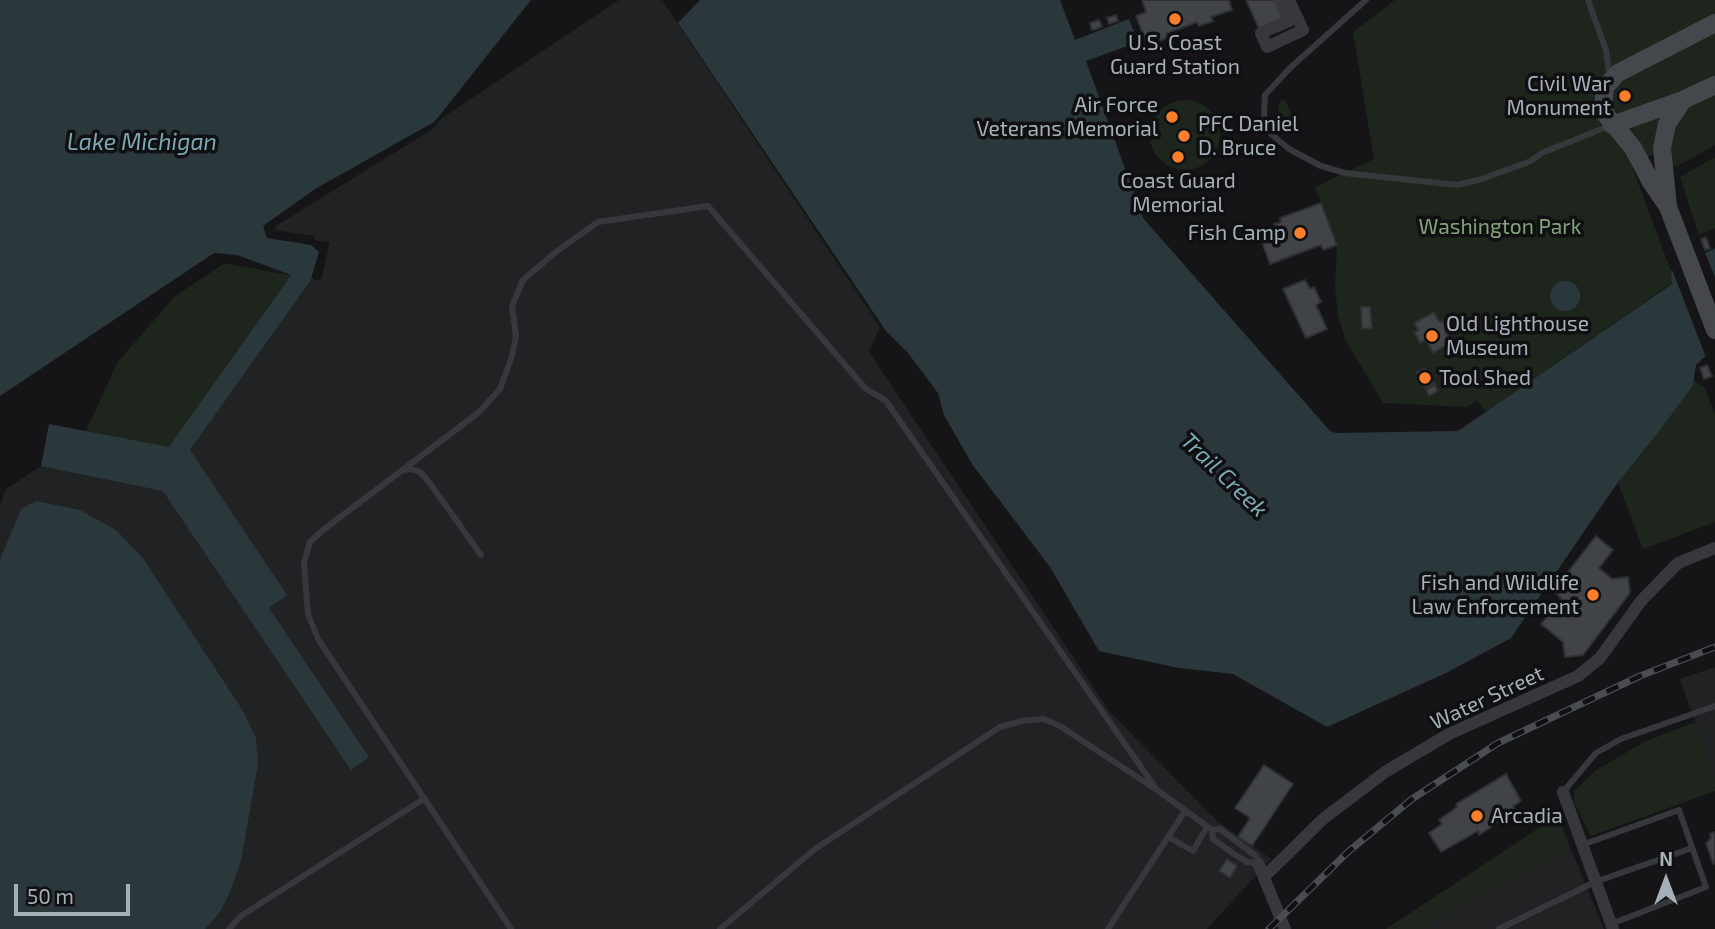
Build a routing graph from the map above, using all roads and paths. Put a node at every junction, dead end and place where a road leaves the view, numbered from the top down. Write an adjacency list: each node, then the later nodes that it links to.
1 (1280, 0): 2 (street)
2 (1289, 0)
3 (1366, 0): 9 (lane)
4 (1588, 0): 6 (lane)
5 (1715, 23): 6 (street)
6 (1610, 80): 9 (street)
7 (1715, 85): 8 (street)
8 (1683, 100): 9 (street); 10 (street)
9 (1612, 125): 10 (street)
10 (1668, 207): 11 (street)
11 (1715, 330)
12 (402, 471): 14 (lane); 16 (lane); 18 (lane)
13 (1715, 548): 25 (street, Water Street)
14 (481, 555)
15 (1715, 706): 17 (lane)
16 (1157, 790): 19 (lane); 30 (lane)
17 (1563, 792): 22 (street)
18 (425, 798): 28 (lane); 29 (lane)
19 (1185, 811): 20 (lane); 21 (lane)
20 (1209, 829): 21 (lane); 24 (lane); 24 (lane)
21 (1168, 837): 31 (lane)
22 (1582, 845): 23 (lane); 26 (street)
23 (1692, 848): 26 (lane); 27 (lane)
24 (1258, 863): 25 (street)
25 (1264, 877): 32 (street)
26 (1595, 882): 27 (street); 33 (lane)
27 (1612, 927)
28 (229, 929)
29 (511, 929)
30 (720, 929)
31 (1108, 929)
32 (1285, 929)
33 (1499, 929)

